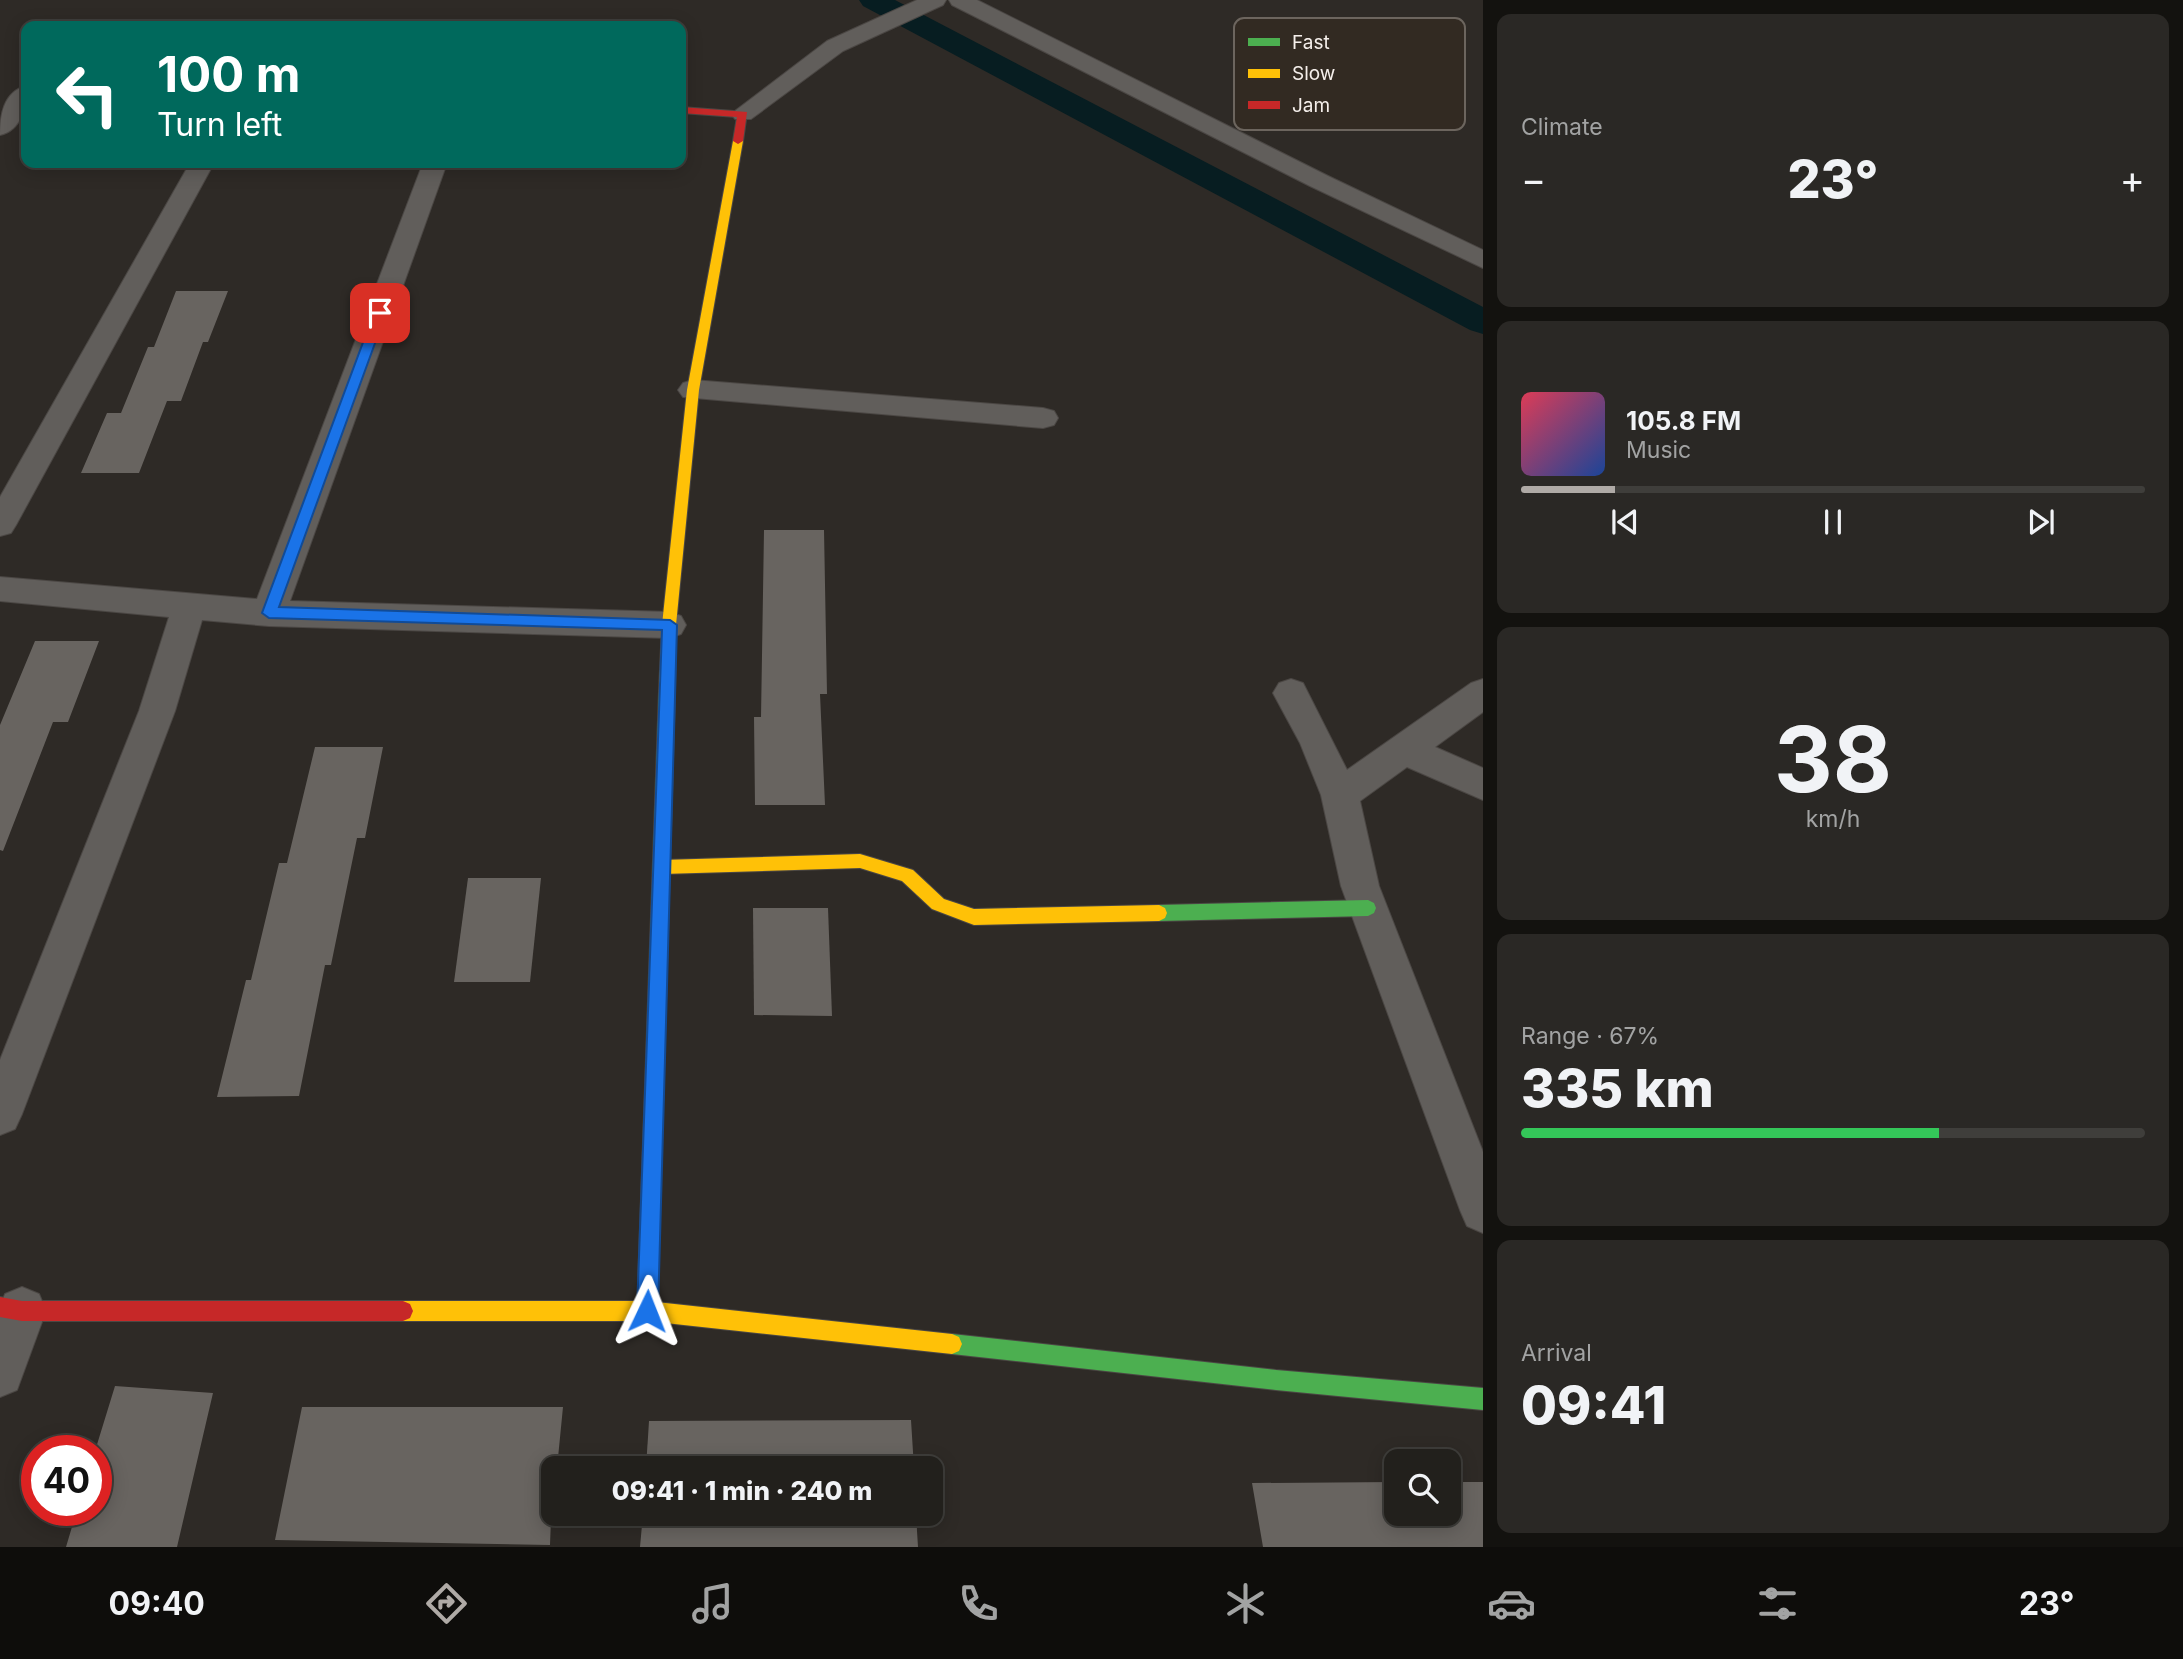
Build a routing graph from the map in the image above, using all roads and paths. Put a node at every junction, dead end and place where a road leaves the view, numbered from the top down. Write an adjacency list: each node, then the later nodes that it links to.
1 (935, 0): 5 (street)
2 (960, 0): 9 (street)
3 (21, 86): 6 (street)
4 (686, 110): 5 (street)
5 (743, 114): 10 (street)
6 (0, 128)
7 (199, 168): 12 (street)
8 (433, 168): 15 (street)
9 (1483, 260)
10 (693, 390): 11 (street); 16 (street)
11 (1043, 418)
12 (0, 525)
13 (0, 589): 14 (street)
14 (189, 607): 15 (street); 24 (street)
15 (269, 613): 16 (street)
16 (670, 625): 22 (street)
17 (1291, 693): 21 (street)
18 (1483, 694): 19 (street)
19 (1404, 749): 20 (street); 21 (street)
20 (1483, 785)
21 (1340, 795): 23 (street)
22 (662, 867): 23 (street); 27 (street)
23 (1368, 908): 25 (street)
24 (0, 1114)
25 (1483, 1210)
26 (11, 1309): 27 (street); 28 (street)
27 (647, 1311): 29 (street)
28 (0, 1373)
29 (1483, 1399)

